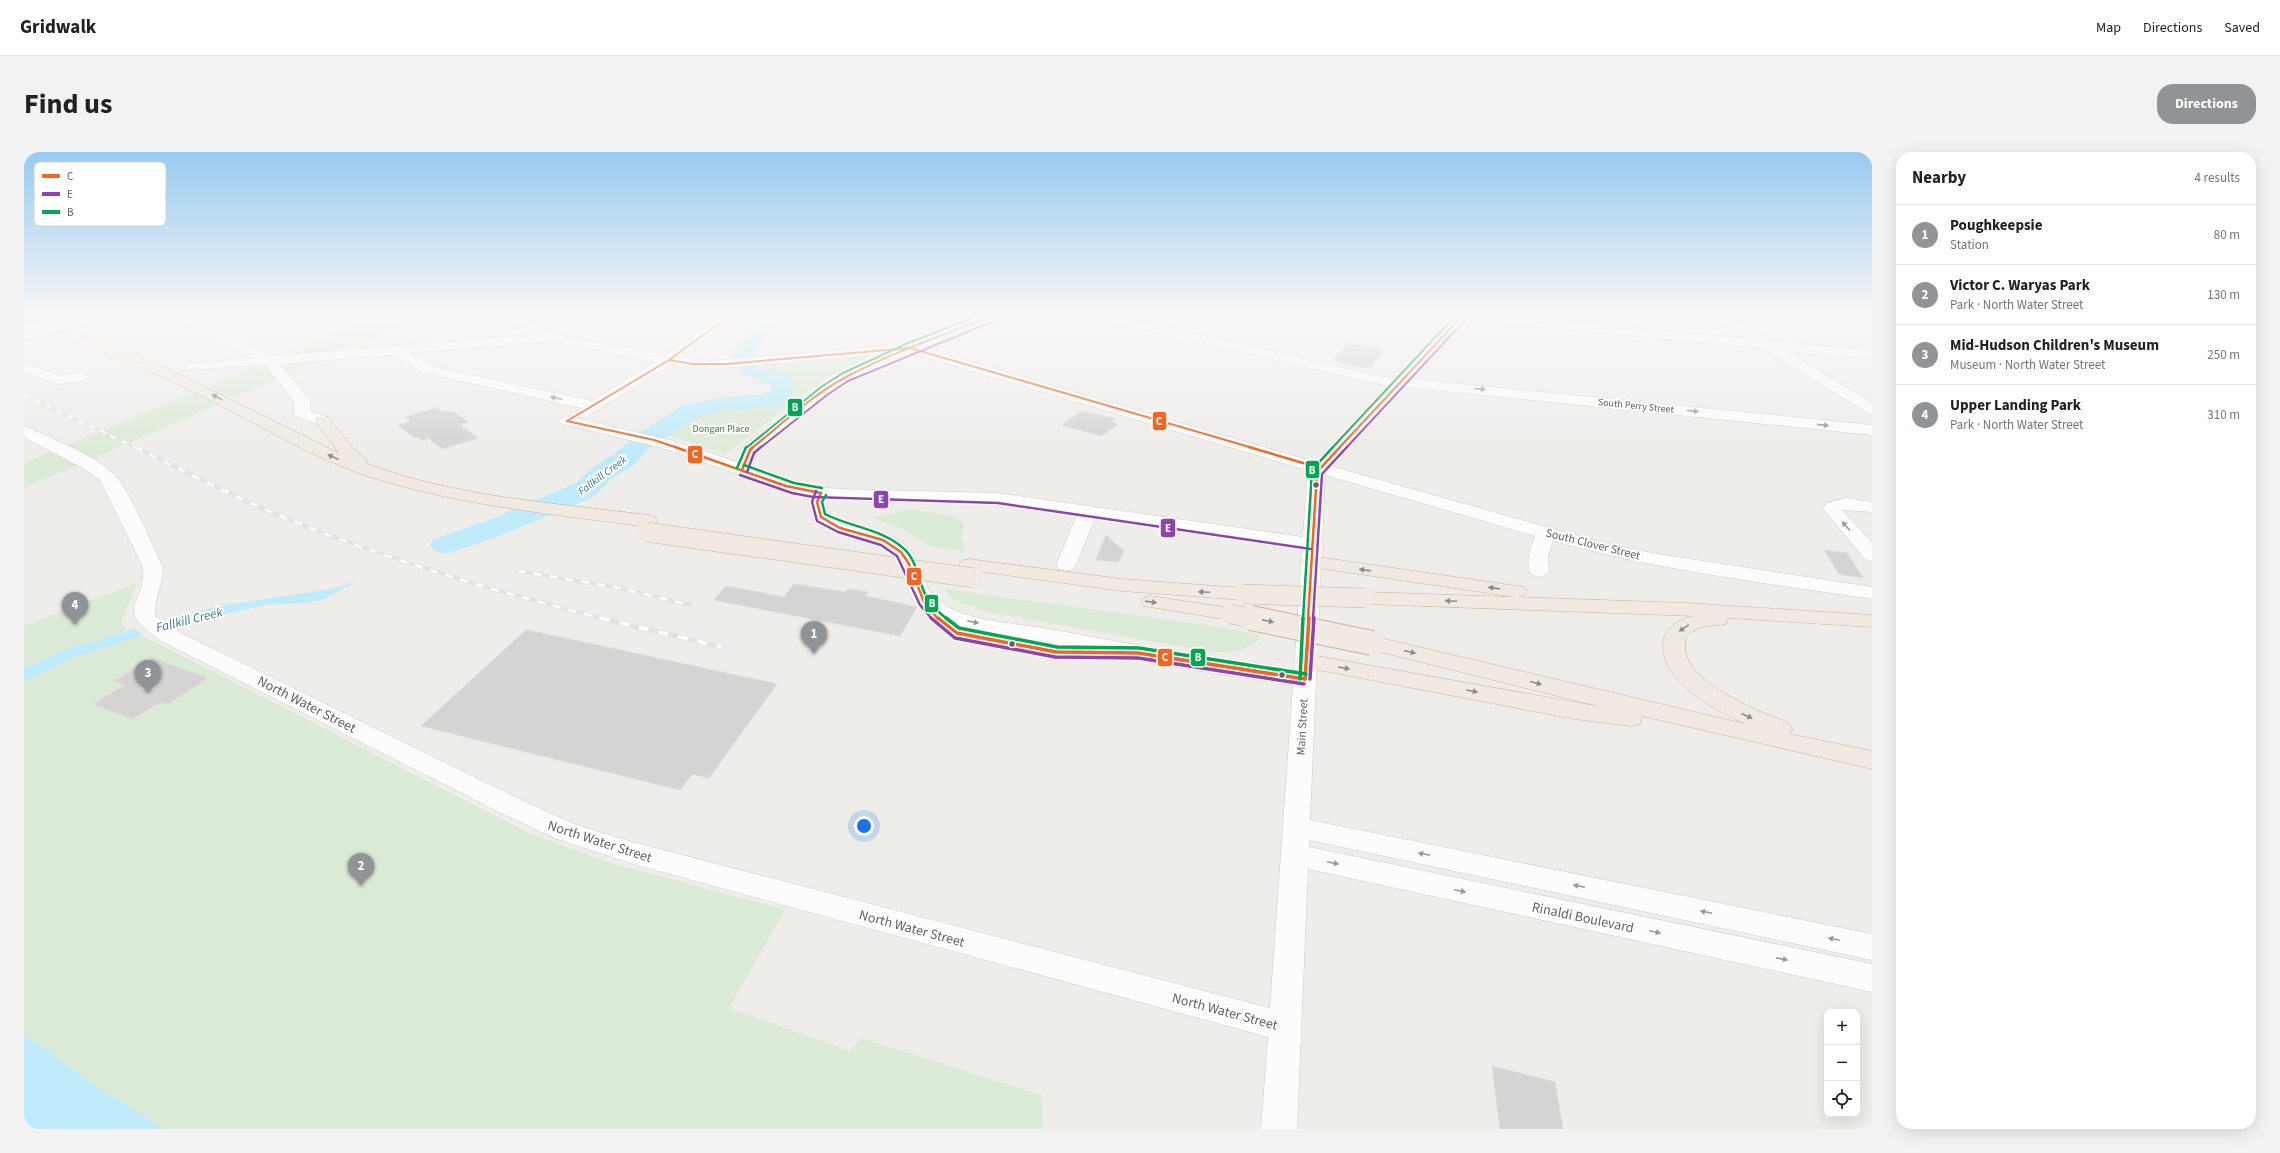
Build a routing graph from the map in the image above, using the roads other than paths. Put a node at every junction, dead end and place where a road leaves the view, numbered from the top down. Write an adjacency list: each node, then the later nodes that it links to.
1 (109, 362): 29 (highway)
2 (139, 362): 25 (highway, one-way to 2)
3 (254, 362): 15 (street)
4 (270, 362): 20 (street)
5 (413, 362): 18 (street, one-way to 5)
6 (666, 362): 18 (street)
7 (679, 362): 8 (street)
8 (760, 362)
9 (880, 362): 24 (street)
10 (956, 362): 23 (street, South Clover Street)
11 (1298, 362): 17 (street, South Perry Street)
12 (1419, 362): 17 (street, Main Street)
13 (1792, 362): 19 (street)
14 (24, 367): 16 (street)
15 (192, 368)
16 (82, 377)
17 (1400, 382): 21 (street, South Perry Street, one-way to 21); 23 (street, Main Street)
18 (594, 406): 24 (street)
19 (1872, 409)
20 (322, 420): 25 (highway)
21 (1872, 430)
22 (24, 431): 48 (street, North Water Street)
23 (1320, 468): 30 (street, South Clover Street); 31 (street, Main Street)
24 (742, 470): 26 (street)
25 (383, 475): 29 (highway)
26 (821, 493): 28 (street); 41 (street, one-way to 41)
27 (1872, 507): 32 (street, one-way to 27)
28 (1088, 511): 31 (street); 33 (street)
29 (647, 527): 34 (highway, bridge)
30 (1546, 532): 35 (street); 36 (street, South Clover Street)
31 (1311, 553): 37 (highway, one-way to 31); 41 (street, Main Street)
32 (1872, 555)
33 (1066, 565)
34 (971, 571): 37 (highway, one-way to 34, bridge); 42 (highway, one-way to 42, bridge)
35 (1539, 571)
36 (1872, 593)
37 (1686, 609): 38 (highway)
38 (1816, 616): 39 (highway); 40 (highway); 43 (highway, one-way to 43)
39 (1872, 621)
40 (1872, 625)
41 (1305, 670): 42 (highway, one-way to 42); 45 (street, Main Street)
42 (1792, 743): 44 (highway)
43 (1872, 755)
44 (1872, 760)
45 (1295, 841): 46 (street, one-way to 45); 47 (street, Rinaldi Boulevard, one-way to 47); 48 (street, Main Street)
46 (1872, 947)
47 (1872, 978)
48 (1285, 1027): 49 (street, Main Street)
49 (1279, 1129)

